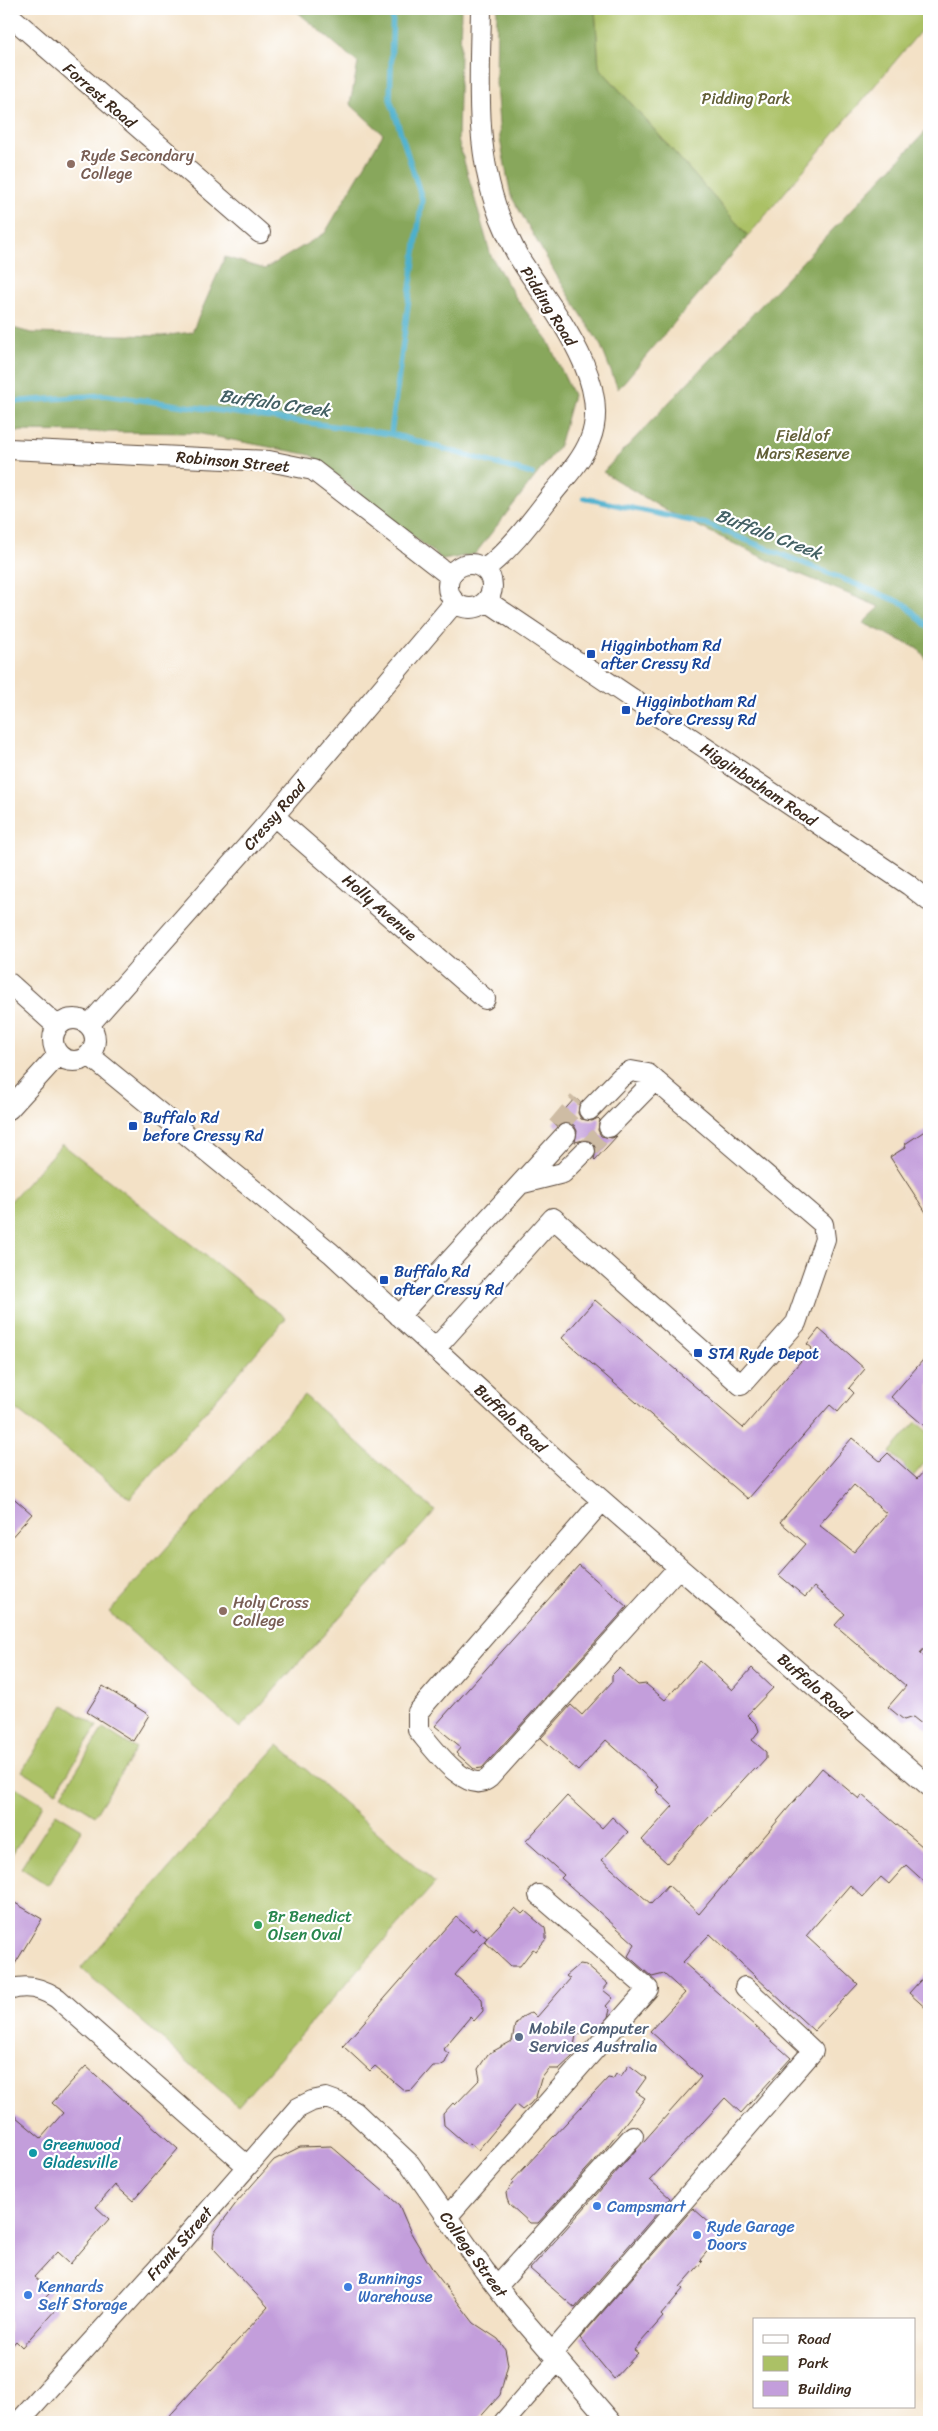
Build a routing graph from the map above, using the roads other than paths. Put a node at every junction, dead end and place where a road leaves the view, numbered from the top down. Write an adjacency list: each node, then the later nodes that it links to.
1 (481, 9): 5 (street, Pidding Road)
2 (9, 15): 3 (street, Forrest Road)
3 (260, 233)
4 (9, 449): 6 (street, Robinson Street)
5 (485, 569): 6 (street); 7 (street)
6 (450, 576): 8 (street)
7 (488, 601): 8 (street); 10 (street, Higginbotham Road)
8 (455, 602): 9 (street, Cressy Road)
9 (274, 816): 12 (street, Holly Avenue); 13 (street, Cressy Road)
10 (929, 901)
11 (9, 983): 14 (street)
12 (486, 998)
13 (89, 1025): 14 (street); 16 (street)
14 (57, 1026): 15 (street)
15 (58, 1054): 16 (street); 18 (street)
16 (89, 1055): 20 (street, Buffalo Road)
17 (655, 1080): 17 (street); 21 (street)
18 (9, 1109)
19 (523, 1183): 19 (street); 20 (street)
20 (399, 1316): 21 (street, Buffalo Road)
21 (435, 1349): 22 (street, Buffalo Road)
22 (602, 1501): 23 (street, Buffalo Road); 23 (street)
23 (678, 1568): 24 (street, Buffalo Road)
24 (929, 1786)
25 (539, 1895): 33 (street)
26 (9, 1978): 28 (street)
27 (744, 1987): 35 (street)
28 (40, 1989): 29 (street); 32 (street)
29 (9, 1990)
30 (326, 2098): 32 (street, Frank Street); 33 (street, College Street)
31 (633, 2136): 34 (street)
32 (246, 2165): 36 (street, Frank Street)
33 (447, 2217): 34 (street, College Street)
34 (497, 2286): 35 (street, College Street)
35 (555, 2357): 37 (street); 38 (street, College Street)
36 (19, 2422)
37 (504, 2422)
38 (611, 2422)

